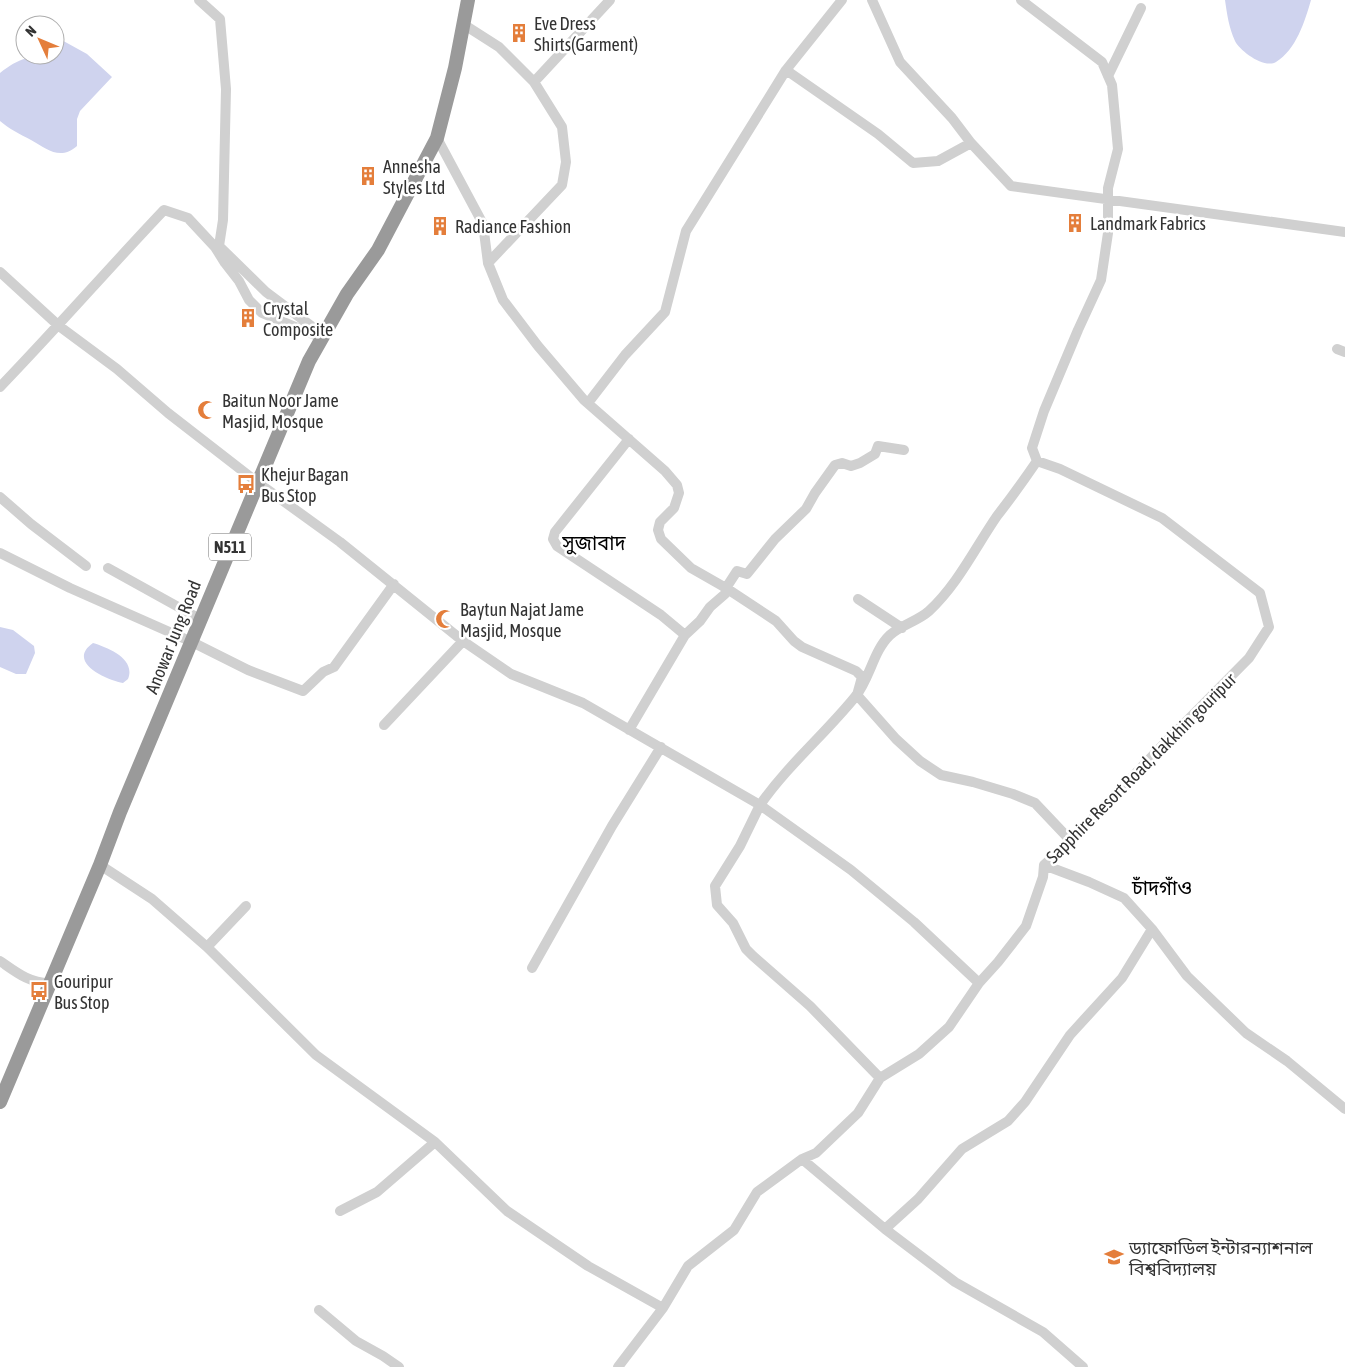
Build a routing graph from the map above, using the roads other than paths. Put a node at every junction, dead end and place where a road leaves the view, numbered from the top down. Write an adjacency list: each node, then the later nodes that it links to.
1 (199, 0): 19 (street)
2 (468, 0): 8 (highway, Anowar Jung Road / N511)
3 (610, 0): 11 (street)
4 (842, 0): 9 (street)
5 (872, 0): 13 (street)
6 (1021, 0): 10 (street)
7 (1142, 8): 10 (street)
8 (463, 24): 11 (street); 12 (highway, Anowar Jung Road / N511)
9 (786, 70): 13 (street); 21 (street)
10 (1108, 76): 14 (street)
11 (534, 82): 16 (street)
12 (437, 138): 16 (street); 19 (highway, Anowar Jung Road / N511)
13 (971, 143): 14 (street)
14 (1107, 199): 15 (street); 24 (street)
15 (1345, 232)
16 (488, 263): 21 (street)
17 (0, 272): 18 (street)
18 (59, 326): 19 (street); 20 (street); 25 (street)
19 (322, 336): 25 (highway, Anowar Jung Road / N511)
20 (0, 387)
21 (588, 403): 22 (street)
22 (629, 439): 31 (street); 35 (street)
23 (904, 450): 31 (street)
24 (1037, 461): 34 (street); 43 (street, Sapphire Resort Road, dakkhin gouripur)
25 (257, 482): 30 (street); 33 (highway, Anowar Jung Road / N511)
26 (0, 497): 28 (street)
27 (0, 553): 37 (street)
28 (86, 566)
29 (108, 568): 33 (street)
30 (394, 584): 36 (street); 37 (street)
31 (726, 588): 35 (street); 38 (street)
32 (858, 599): 34 (street)
33 (200, 619): 37 (highway, Anowar Jung Road / N511)
34 (902, 628): 38 (street)
35 (685, 635): 40 (street)
36 (463, 641): 39 (street); 40 (street)
37 (192, 642): 44 (highway, Anowar Jung Road / N511)
38 (857, 695): 42 (street); 43 (street)
39 (384, 725)
40 (630, 730): 41 (street)
41 (660, 747): 42 (street); 50 (street)
42 (760, 805): 52 (street); 53 (street)
43 (1071, 840): 45 (street, Sapphire Resort Road, dakkhin gouripur)
44 (100, 865): 48 (street); 51 (highway, Anowar Jung Road / N511)
45 (1044, 866): 47 (street); 52 (street, Sapphire Resort Road, dakkhin gouripur)
46 (246, 906): 48 (street)
47 (1152, 929): 55 (street); 59 (street)
48 (207, 947): 56 (street)
49 (0, 961): 51 (street)
50 (532, 968)
51 (49, 983): 54 (highway, Anowar Jung Road / N511)
52 (979, 983): 53 (street, Sapphire Resort Road, dakkhin gouripur)
53 (880, 1078): 57 (street, Sapphire Resort Road, dakkhin gouripur)
54 (0, 1102)
55 (1345, 1109)
56 (435, 1142): 58 (street); 60 (street)
57 (802, 1159): 59 (street); 60 (street, Sapphire Resort Road, dakkhin gouripur)
58 (340, 1211)
59 (886, 1229): 64 (street)
60 (663, 1308): 63 (street, Sapphire Resort Road, dakkhin gouripur)
61 (318, 1310): 62 (street)
62 (399, 1367)
63 (618, 1367)
64 (1083, 1367)

